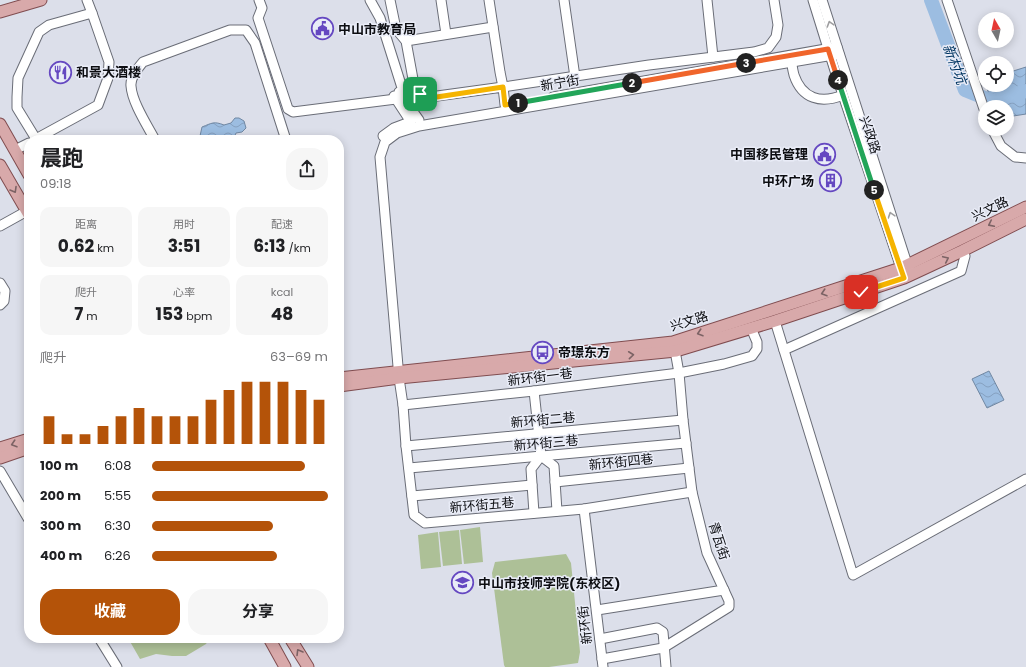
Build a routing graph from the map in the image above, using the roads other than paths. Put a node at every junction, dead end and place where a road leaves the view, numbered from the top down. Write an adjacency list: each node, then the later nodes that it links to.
1 (41, 0): 14 (main road)
2 (86, 0): 15 (street)
3 (261, 0): 25 (street)
4 (369, 0): 25 (street)
5 (390, 0): 18 (street)
6 (441, 0): 17 (street)
7 (489, 0): 16 (street)
8 (564, 0): 22 (street)
9 (707, 0): 20 (street)
10 (774, 0): 20 (street)
11 (813, 0): 19 (street, 兴政路)
12 (822, 0): 19 (street, 兴政路, one-way to 12)
13 (947, 0): 26 (street)
14 (1, 12)
15 (92, 13): 30 (street); 31 (street)
16 (493, 27): 17 (street); 23 (street)
17 (446, 34): 18 (street)
18 (406, 41): 23 (street)
19 (834, 52): 21 (street); 24 (street, 兴政路); 27 (street, 新宁街); 46 (street, 兴政路, one-way to 19)
20 (714, 57): 22 (street)
21 (792, 63): 24 (street); 54 (street)
22 (575, 76): 23 (street)
23 (503, 87): 27 (street)
24 (843, 95): 46 (street, 兴政路)
25 (398, 96): 28 (street)
26 (981, 100)
27 (505, 105): 28 (street, 新宁街)
28 (415, 121): 54 (street, 新宁街)
29 (0, 124): 36 (main road)
30 (30, 135)
31 (42, 135)
32 (152, 135): 33 (street)
33 (284, 135)
34 (996, 136): 37 (street)
35 (24, 145): 36 (street)
36 (15, 150): 39 (main road)
37 (1026, 158)
38 (0, 165): 40 (main road, one-way to 40)
39 (24, 166)
40 (24, 206)
41 (1026, 207): 46 (main road, 兴文路, one-way to 46)
42 (24, 215): 44 (street)
43 (1026, 219): 45 (main road, 兴文路)
44 (0, 226)
45 (962, 251): 46 (main road, 兴文路, one-way to 45); 52 (street)
46 (906, 272): 49 (main road, 兴文路); 51 (main road, 兴文路, one-way to 51)
47 (0, 283): 48 (street)
48 (0, 305)
49 (774, 321): 50 (main road, 兴文路); 52 (street)
50 (751, 328): 51 (main road, 兴文路); 53 (street, 新环街一巷)
51 (675, 346): 53 (street, 青瓦街); 54 (main road, 兴文路)
52 (784, 350): 71 (street)
53 (679, 373): 57 (street, 新环街一巷); 59 (street, 青瓦街)
54 (397, 375): 55 (main road, 兴文路); 56 (main road, 兴文路); 58 (street, 新环街五巷)
55 (344, 378)
56 (344, 385)
57 (534, 391): 58 (street, 新环街一巷); 60 (street)
58 (403, 405): 63 (street, 新环街五巷)
59 (683, 420): 60 (street, 新环街二巷); 62 (street, 青瓦街)
60 (538, 434): 63 (street, 新环街二巷); 66 (street)
61 (24, 441): 64 (main road, one-way to 64)
62 (686, 443): 66 (street, 新环街三巷); 69 (street, 青瓦街)
63 (406, 446): 68 (street, 新环街五巷)
64 (0, 448)
65 (24, 450): 67 (main road)
66 (541, 456): 68 (street, 新环街三巷); 72 (street); 73 (street)
67 (0, 458)
68 (409, 468): 75 (street, 新环街五巷)
69 (689, 468): 72 (street, 新环街四巷); 74 (street, 青瓦街)
70 (0, 471): 78 (street)
71 (1026, 479)
72 (555, 482): 77 (street)
73 (532, 485): 75 (street); 79 (street)
74 (692, 492): 76 (street, 新环街五巷); 80 (street, 青瓦街)
75 (412, 496): 79 (street, 新环街五巷)
76 (584, 509): 77 (street, 新环街五巷); 81 (street, 新环街)
77 (557, 511): 79 (street, 新环街五巷)
78 (24, 512)
79 (534, 513)
80 (724, 590): 81 (street); 86 (street, 青瓦街)
81 (597, 610): 82 (street, 新环街)
82 (600, 639): 86 (street); 87 (street, 新环街)
83 (102, 643): 88 (street)
84 (272, 643): 89 (main road)
85 (293, 643): 90 (main road, one-way to 85)
86 (664, 648): 87 (street, 青瓦街); 91 (street)
87 (603, 663)
88 (117, 667)
89 (286, 667)
90 (308, 667)
91 (666, 667)

